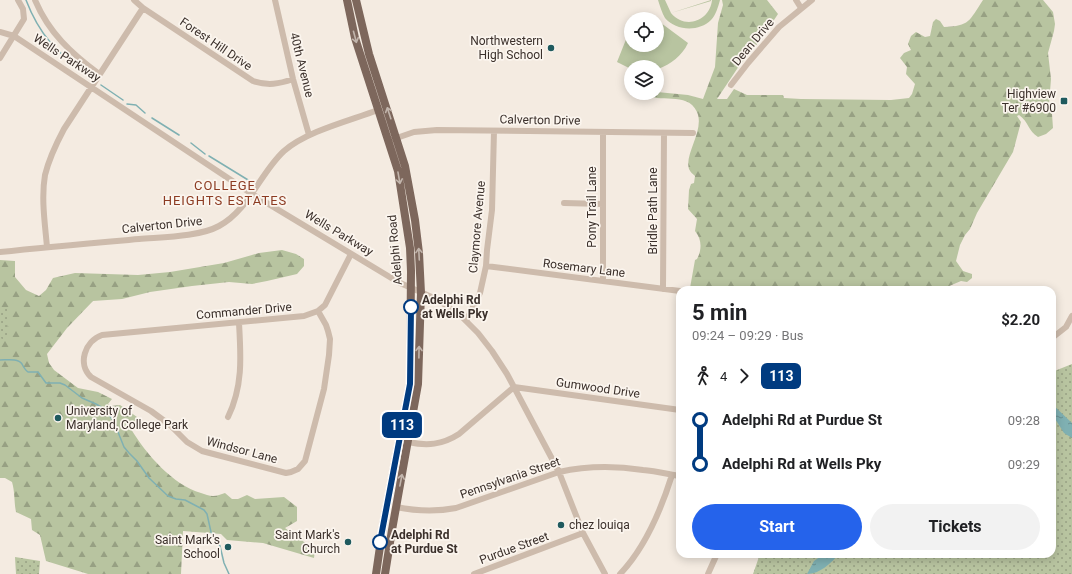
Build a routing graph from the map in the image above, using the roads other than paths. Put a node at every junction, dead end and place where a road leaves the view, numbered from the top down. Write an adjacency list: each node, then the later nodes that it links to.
1 (18, 0): 12 (street)
2 (36, 0): 14 (street)
3 (134, 0): 9 (street, Forest Hill Drive)
4 (275, 0): 15 (street, 40th Avenue)
5 (347, 0): 18 (main road, Adelphi Road, one-way to 18)
6 (356, 0): 24 (main road, Adelphi Road, one-way to 6)
7 (796, 0): 10 (street)
8 (812, 0): 10 (street, Dean Drive)
9 (143, 8): 14 (street); 15 (street, Forest Hill Drive)
10 (801, 8): 16 (street, Dean Drive)
11 (0, 32): 12 (street, Wells Parkway)
12 (14, 36): 13 (street); 17 (street, Wells Parkway)
13 (0, 58)
14 (99, 74): 17 (street)
15 (293, 80): 23 (street, 40th Avenue)
16 (731, 86)
17 (91, 87): 26 (street, Wells Parkway); 29 (street)
18 (378, 110): 23 (street, Calverton Drive); 25 (main road, Adelphi Road)
19 (494, 130): 20 (street, Calverton Drive); 24 (street, Calverton Drive); 32 (street, Claymore Avenue)
20 (603, 132): 21 (street, Calverton Drive); 28 (street, Pony Trail Lane)
21 (664, 133): 22 (street, Calverton Drive); 35 (street, Bridle Path Lane)
22 (694, 133)
23 (309, 135): 26 (street, Calverton Drive)
24 (397, 138): 25 (street, Calverton Drive); 37 (main road, Adelphi Road, one-way to 24)
25 (388, 141): 34 (main road, Adelphi Road, one-way to 34)
26 (252, 194): 29 (street, Calverton Drive); 31 (street, Wells Parkway)
27 (564, 203): 28 (street)
28 (603, 204): 33 (street, Pony Trail Lane)
29 (47, 247): 30 (street, Calverton Drive)
30 (0, 252)
31 (352, 254): 34 (street, Wells Parkway); 38 (street)
32 (486, 266): 33 (street, Rosemary Lane); 40 (street, Claymore Avenue)
33 (603, 282): 35 (street, Rosemary Lane)
34 (411, 288): 37 (street, Wells Parkway); 54 (main road, Adelphi Road)
35 (663, 289): 36 (street, Rosemary Lane)
36 (676, 291)
37 (421, 293): 40 (street, Wells Parkway); 47 (main road, Adelphi Road, one-way to 37)
38 (318, 311): 41 (street, Commander Drive); 42 (street, Windsor Lane)
39 (1072, 316): 43 (street)
40 (466, 321): 44 (street, Wells Parkway)
41 (239, 323): 42 (street, Commander Drive); 46 (street)
42 (105, 335)
43 (1056, 335)
44 (514, 387): 45 (street, Gumwood Drive); 47 (street); 48 (street, Wells Parkway)
45 (676, 409)
46 (228, 417)
47 (408, 442): 51 (main road, Adelphi Road, one-way to 47)
48 (559, 472): 49 (street, Pennsylvania Street); 51 (street, Pennsylvania Street); 52 (street, Wells Parkway)
49 (672, 475): 50 (street, Pennsylvania Street); 58 (street)
50 (676, 476)
51 (396, 507): 55 (main road, Adelphi Road)
52 (584, 533): 56 (street, Purdue Street); 57 (street, Wells Parkway)
53 (715, 558): 59 (street)
54 (376, 573): 55 (street)
55 (386, 574)
56 (474, 574)
57 (605, 574)
58 (620, 574)
59 (708, 574)

